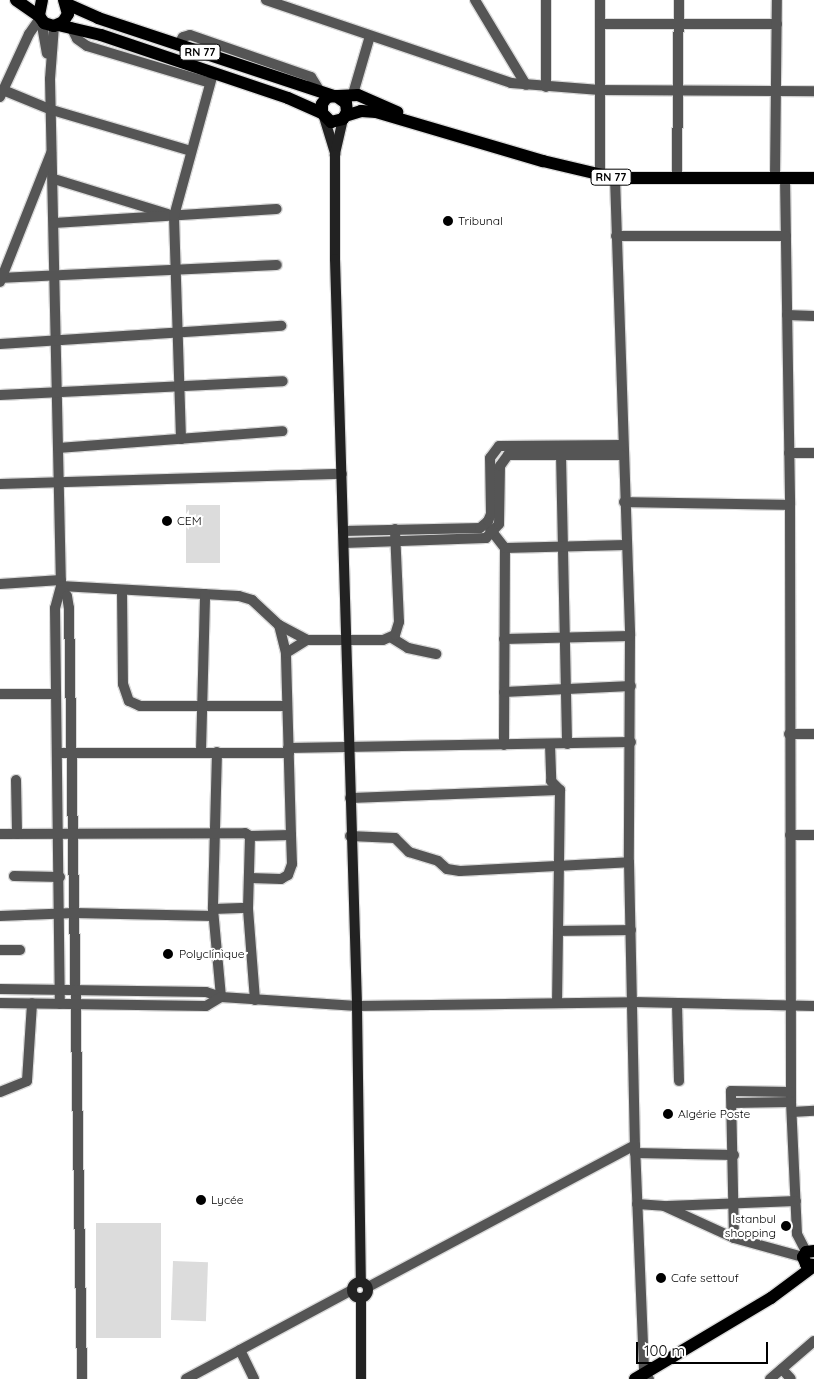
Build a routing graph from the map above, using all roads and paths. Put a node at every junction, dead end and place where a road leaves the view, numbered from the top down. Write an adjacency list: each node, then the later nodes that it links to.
1 (16, 0): 10 (main road, RN 77)
2 (42, 0): 10 (main road)
3 (266, 0): 15 (street)
4 (475, 0): 18 (street)
5 (546, 0): 19 (street)
6 (600, 0): 12 (street)
7 (679, 0): 11 (street)
8 (777, 0): 13 (street)
9 (65, 2): 14 (main road, RN 77); 26 (main road, RN 77)
10 (40, 18): 14 (main road, RN 77); 16 (street); 24 (street)
11 (679, 23): 12 (street); 13 (street); 21 (street)
12 (600, 24): 20 (street)
13 (776, 24): 22 (street)
14 (61, 26): 16 (street); 17 (main road, RN 77)
15 (370, 36): 18 (street); 25 (street)
16 (50, 78): 27 (street)
17 (211, 78): 28 (main road, RN 77); 32 (street)
18 (526, 85): 19 (street)
19 (546, 87): 20 (street)
20 (600, 90): 21 (street); 34 (street)
21 (678, 91): 22 (street); 36 (street)
22 (776, 91): 23 (street); 37 (street)
23 (814, 91)
24 (2, 94): 27 (street)
25 (354, 94): 26 (main road, RN 77); 30 (main road, RN 77)
26 (336, 96): 28 (main road); 29 (main road)
27 (52, 110): 31 (street); 32 (street)
28 (323, 115): 29 (main road); 33 (main road)
29 (344, 117): 30 (main road, RN 77); 33 (main road)
30 (417, 122): 34 (main road, RN 77)
31 (53, 148): 39 (street); 48 (street)
32 (191, 151): 41 (street)
33 (335, 155): 66 (main road)
34 (600, 175): 35 (main road, RN 77)
35 (614, 178): 36 (main road, RN 77); 43 (street)
36 (676, 178): 37 (main road, RN 77)
37 (780, 178): 38 (main road, RN 77); 44 (street)
38 (814, 178)
39 (54, 179): 41 (street); 42 (street)
40 (277, 209): 41 (street)
41 (174, 216): 42 (street); 46 (street)
42 (54, 223): 47 (street)
43 (616, 236): 44 (street); 62 (street)
44 (786, 236): 49 (street)
45 (277, 265): 46 (street)
46 (174, 270): 47 (street); 52 (street)
47 (55, 276): 48 (street); 53 (street)
48 (0, 280)
49 (787, 316): 50 (street); 63 (street)
50 (814, 316)
51 (281, 326): 52 (street)
52 (175, 333): 53 (street); 56 (street)
53 (56, 341): 54 (street); 57 (street)
54 (0, 344)
55 (283, 382): 56 (street)
56 (178, 387): 57 (street); 60 (street)
57 (57, 392): 58 (street); 61 (street)
58 (0, 395)
59 (282, 431): 60 (street)
60 (181, 439): 61 (street)
61 (58, 448): 68 (street)
62 (622, 450): 65 (street); 69 (street); 71 (street)
63 (789, 453): 64 (street); 70 (street)
64 (814, 453)
65 (561, 454): 74 (street); 78 (street)
66 (342, 474): 68 (street); 73 (main road)
67 (0, 484): 68 (street)
68 (58, 484): 81 (street)
69 (624, 502): 70 (street); 77 (street)
70 (790, 504): 100 (street)
71 (486, 524): 72 (street); 74 (street)
72 (395, 529): 73 (street); 75 (street)
73 (343, 531): 76 (main road)
74 (494, 533): 75 (street); 79 (street)
75 (396, 542): 76 (street); 86 (street)
76 (344, 543): 90 (main road)
77 (626, 545): 78 (street); 85 (street)
78 (564, 546): 79 (street); 87 (street)
79 (505, 548): 88 (street)
80 (0, 584): 81 (street)
81 (61, 585): 82 (street); 97 (street); 109 (street)
82 (122, 591): 83 (street); 98 (street)
83 (205, 594): 84 (street); 98 (street)
84 (279, 625): 89 (street); 91 (street)
85 (630, 636): 87 (street); 93 (street)
86 (392, 638): 90 (street); 92 (street)
87 (566, 638): 88 (street); 94 (street)
88 (504, 639): 95 (street)
89 (307, 640): 90 (street); 91 (street)
90 (348, 640): 106 (main road)
91 (286, 653): 99 (street)
92 (436, 654)
93 (631, 686): 94 (street); 102 (street)
94 (565, 690): 95 (street); 104 (street)
95 (504, 692): 105 (street)
96 (0, 694): 97 (street)
97 (56, 694): 111 (street)
98 (204, 706): 99 (street); 107 (street)
99 (287, 706): 108 (street)
100 (788, 734): 101 (street); 121 (street)
101 (814, 734)
102 (632, 742): 104 (street); 125 (street)
103 (550, 744): 104 (street); 105 (street); 113 (street)
104 (566, 744)
105 (504, 745): 106 (street)
106 (350, 748): 108 (street); 114 (main road)
107 (201, 751): 109 (street); 110 (street)
108 (288, 751): 110 (street); 120 (street)
109 (72, 752): 111 (street); 119 (street)
110 (217, 752): 117 (street)
111 (57, 753): 118 (street)
112 (16, 780): 116 (street)
113 (560, 790): 114 (street); 126 (street)
114 (350, 798): 124 (main road)
115 (0, 834): 116 (street)
116 (17, 834): 118 (street)
117 (213, 834): 119 (street); 123 (street); 131 (street)
118 (59, 835): 119 (street); 128 (street)
119 (72, 835): 132 (street)
120 (291, 835): 123 (street); 129 (street)
121 (790, 835): 122 (street); 151 (street)
122 (814, 835)
123 (250, 836): 129 (street)
124 (350, 836): 126 (street); 152 (main road)
125 (629, 862): 126 (street); 135 (street)
126 (559, 865): 136 (street)
127 (14, 876): 128 (street)
128 (60, 877): 133 (street)
129 (250, 878): 130 (street)
130 (248, 908): 131 (street); 143 (street)
131 (213, 912): 132 (street); 142 (street)
132 (74, 913): 133 (street); 141 (street)
133 (61, 914): 134 (street); 140 (street)
134 (0, 916)
135 (631, 930): 136 (street); 144 (street)
136 (558, 931): 147 (street)
137 (0, 950): 138 (street)
138 (20, 950)
139 (0, 989): 140 (street)
140 (60, 990): 141 (street); 148 (street)
141 (75, 990): 142 (street); 149 (street)
142 (221, 997): 143 (street); 149 (street)
143 (255, 1000): 152 (street)
144 (633, 1002): 147 (street); 150 (street); 158 (street)
145 (0, 1003): 146 (street)
146 (32, 1003): 148 (street); 155 (street)
147 (557, 1003): 152 (street)
148 (60, 1004): 149 (street)
149 (75, 1004): 173 (street)
150 (677, 1004): 151 (street); 154 (street)
151 (791, 1005): 153 (street); 156 (street)
152 (357, 1006): 166 (main road)
153 (814, 1006)
154 (679, 1081)
155 (0, 1092)
156 (791, 1102): 157 (street); 159 (street); 160 (street)
157 (814, 1111)
158 (635, 1149): 159 (street); 161 (street); 166 (street)
159 (734, 1155): 162 (street)
160 (796, 1201): 162 (street); 165 (street)
161 (637, 1204): 163 (street); 172 (street)
162 (734, 1204): 163 (street); 164 (street)
163 (664, 1206): 164 (street)
164 (734, 1238): 165 (street)
165 (810, 1257): 172 (main road)
166 (364, 1284): 167 (main road); 168 (main road)
167 (352, 1290): 168 (main road); 170 (street)
168 (361, 1298): 176 (main road)
169 (814, 1341): 171 (street)
170 (240, 1350): 174 (street); 175 (street)
171 (782, 1369): 177 (street); 178 (street)
172 (643, 1377)
173 (82, 1379)
174 (186, 1379)
175 (254, 1379)
176 (362, 1379)
177 (770, 1379)
178 (791, 1379)

